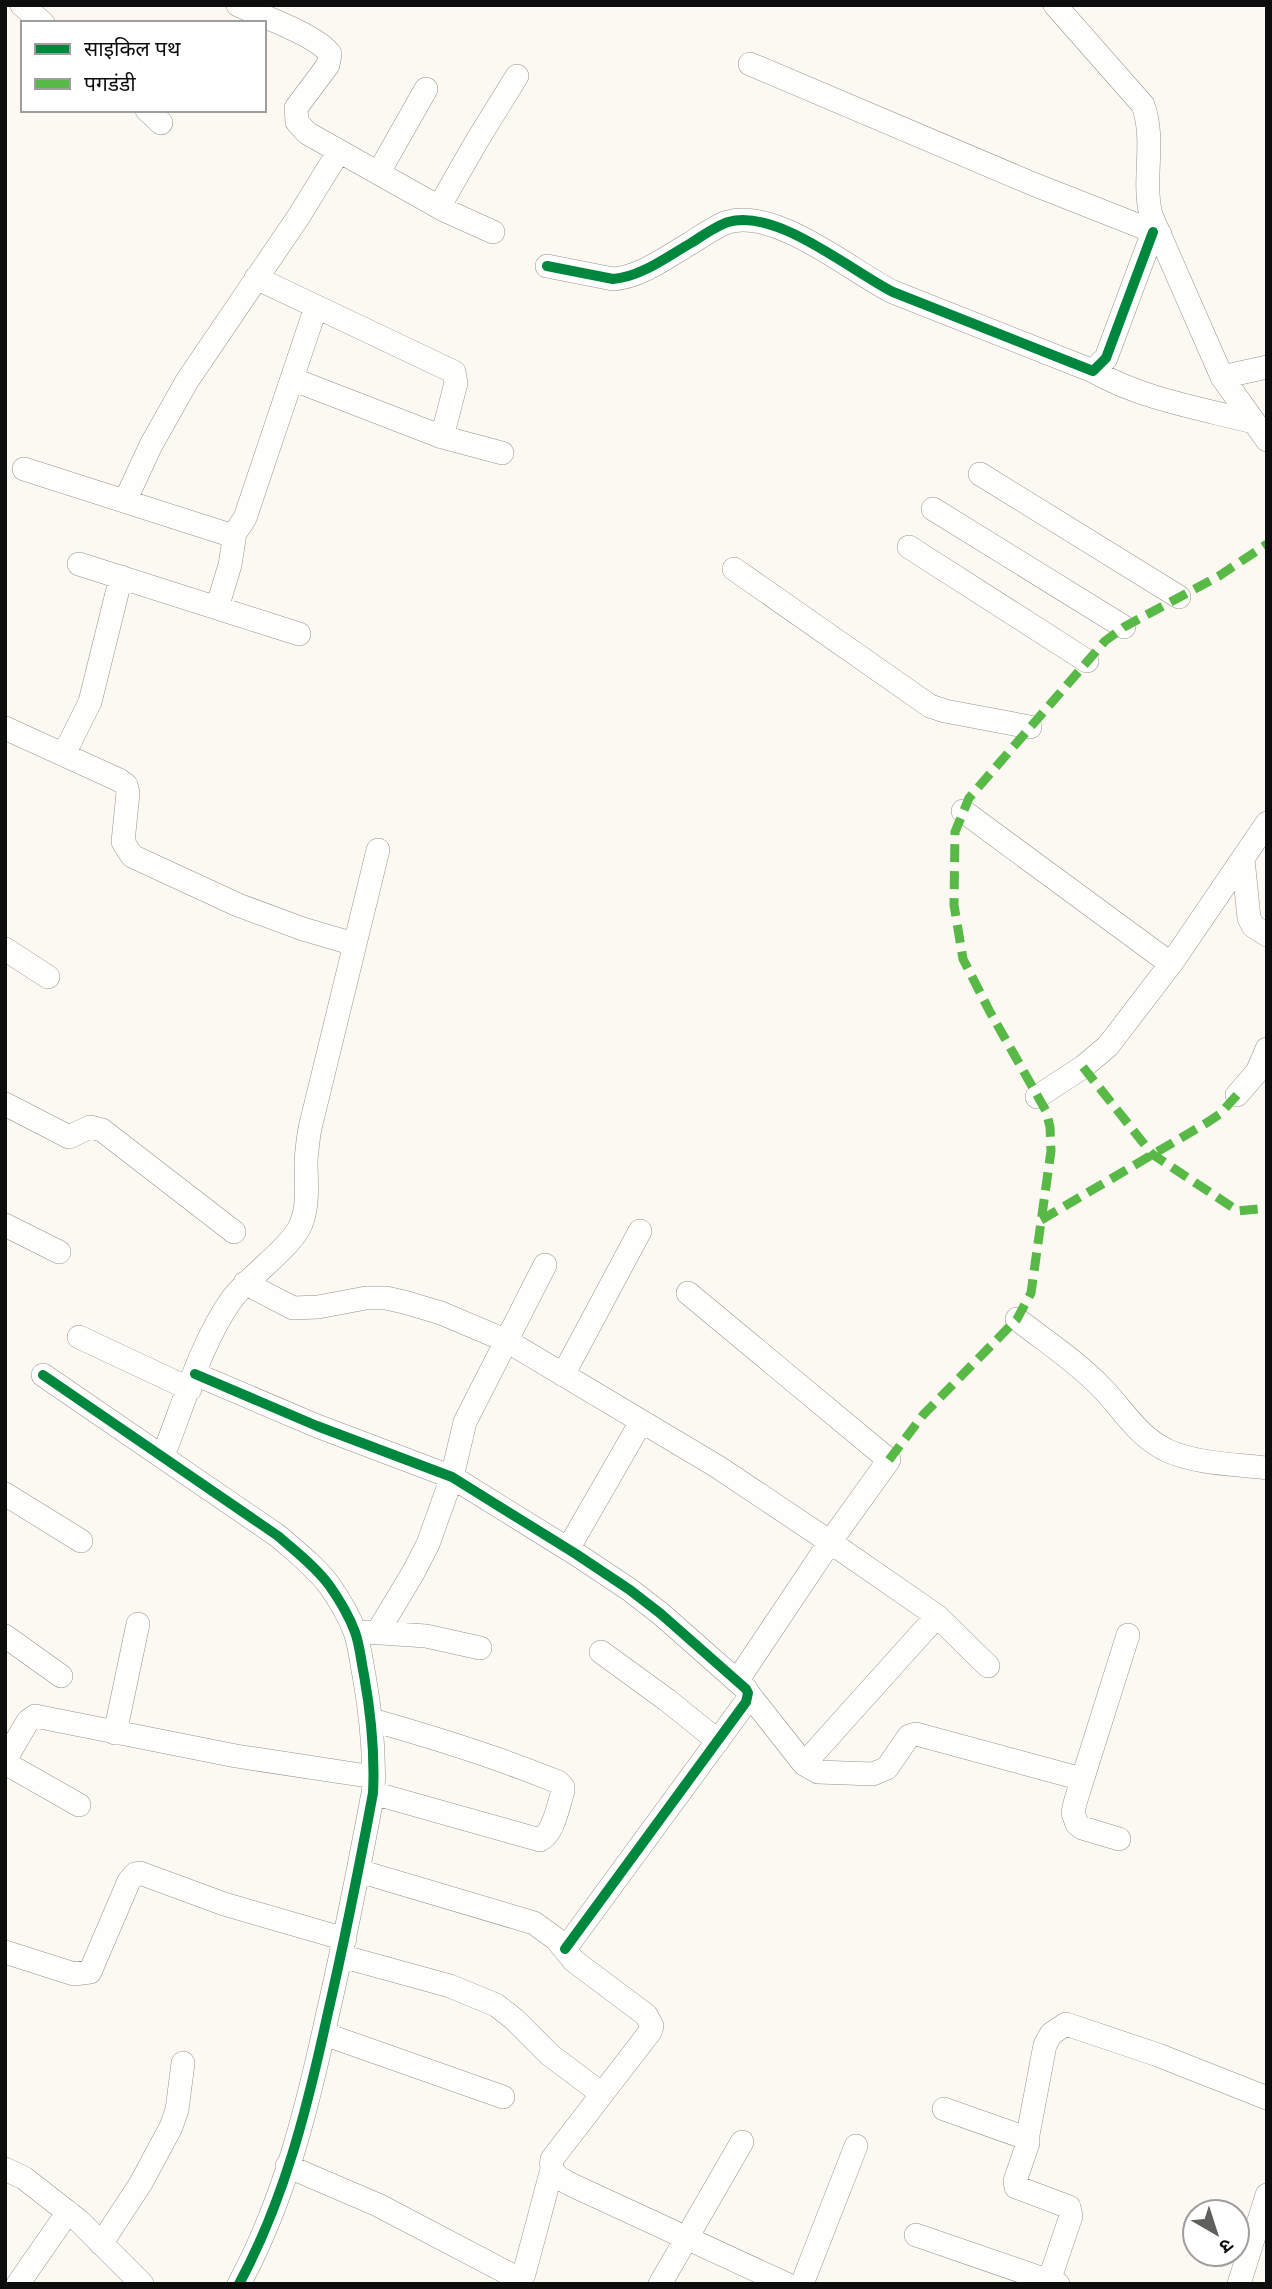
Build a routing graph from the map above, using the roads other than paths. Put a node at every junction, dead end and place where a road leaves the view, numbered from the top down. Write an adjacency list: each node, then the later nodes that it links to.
1 (22, 5): 4 (street)
2 (238, 5): 8 (street)
3 (1055, 5): 12 (street)
4 (41, 21)
5 (750, 64): 12 (street)
6 (517, 76): 10 (street)
7 (426, 89): 9 (street)
8 (339, 151): 9 (street); 14 (street)
9 (379, 172): 10 (street)
10 (439, 207): 11 (street)
11 (493, 232)
12 (1156, 233): 17 (street); 18 (street)
13 (547, 266): 17 (street)
14 (256, 278): 15 (street); 25 (street)
15 (316, 307): 19 (street); 21 (street)
16 (1267, 367): 18 (street)
17 (1093, 371): 20 (street)
18 (1222, 377): 20 (street)
19 (292, 379): 21 (street); 27 (street)
20 (1260, 431)
21 (442, 437): 22 (street)
22 (502, 453)
23 (24, 469): 25 (street)
24 (980, 474): 32 (street)
25 (124, 501): 27 (street)
26 (933, 509): 34 (street)
27 (235, 533): 33 (street)
28 (909, 547): 36 (street)
29 (79, 564): 31 (street)
30 (734, 569): 37 (street)
31 (121, 578): 33 (street); 39 (street)
32 (1179, 597)
33 (217, 608): 35 (street)
34 (1124, 626)
35 (299, 634)
36 (1087, 661)
37 (1030, 727)
38 (5, 728): 39 (street)
39 (64, 754): 45 (street)
40 (963, 811): 47 (street)
41 (1267, 823): 43 (street)
42 (378, 850): 45 (street)
43 (1243, 859): 44 (street); 47 (street)
44 (1267, 935)
45 (354, 944): 58 (street)
46 (5, 949): 48 (street)
47 (1171, 964): 51 (street)
48 (48, 977)
49 (1267, 1049): 50 (street)
50 (1237, 1095)
51 (1038, 1097)
52 (5, 1104): 55 (street)
53 (5, 1225): 56 (street)
54 (640, 1231): 64 (street)
55 (234, 1232)
56 (59, 1252)
57 (545, 1265): 62 (street)
58 (245, 1283): 62 (street); 65 (street)
59 (688, 1293): 72 (street)
60 (1017, 1319): 68 (street)
61 (79, 1337): 65 (street)
62 (507, 1341): 64 (street); 69 (street)
63 (43, 1375): 67 (street)
64 (563, 1375): 66 (street)
65 (192, 1381): 67 (street); 69 (street)
66 (641, 1422): 72 (street); 73 (street)
67 (163, 1457): 76 (street)
68 (1267, 1468)
69 (452, 1477): 73 (street); 76 (street)
70 (5, 1494): 71 (street)
71 (81, 1541)
72 (830, 1542): 74 (street); 83 (street)
73 (568, 1549): 83 (street)
74 (937, 1616): 81 (street); 88 (street)
75 (138, 1624): 85 (street)
76 (366, 1632): 79 (street); 84 (street)
77 (1128, 1635): 89 (street)
78 (5, 1636): 82 (street)
79 (480, 1648)
80 (601, 1652): 86 (street)
81 (988, 1666)
82 (61, 1676)
83 (742, 1687): 86 (street); 88 (street)
84 (372, 1720): 90 (street); 90 (street)
85 (115, 1733): 87 (street); 90 (street)
86 (718, 1741): 95 (street)
87 (5, 1762): 91 (street)
88 (804, 1764): 89 (street)
89 (1082, 1779): 92 (street)
90 (373, 1785): 93 (street)
91 (79, 1805)
92 (1119, 1839)
93 (359, 1871): 94 (street); 95 (street)
94 (343, 1947): 96 (street); 97 (street); 99 (street)
95 (565, 1949): 99 (street)
96 (6, 1955)
97 (324, 2034): 100 (street); 106 (street)
98 (183, 2063): 113 (street)
99 (602, 2094): 108 (street)
100 (503, 2097)
101 (1267, 2098): 103 (street)
102 (944, 2109): 103 (street)
103 (1027, 2140): 115 (street)
104 (742, 2142): 112 (street)
105 (856, 2146): 121 (street)
106 (288, 2166): 114 (street); 118 (street)
107 (5, 2169): 110 (street)
108 (552, 2169): 112 (street); 114 (street)
109 (1267, 2195): 122 (street)
110 (68, 2212): 113 (street); 116 (street)
111 (916, 2235): 115 (street)
112 (686, 2239): 119 (street); 120 (street)
113 (101, 2244): 117 (street)
114 (488, 2275)
115 (1053, 2282)
116 (18, 2284)
117 (142, 2284)
118 (239, 2284)
119 (660, 2284)
120 (786, 2284)
121 (802, 2284)
122 (1239, 2284)

